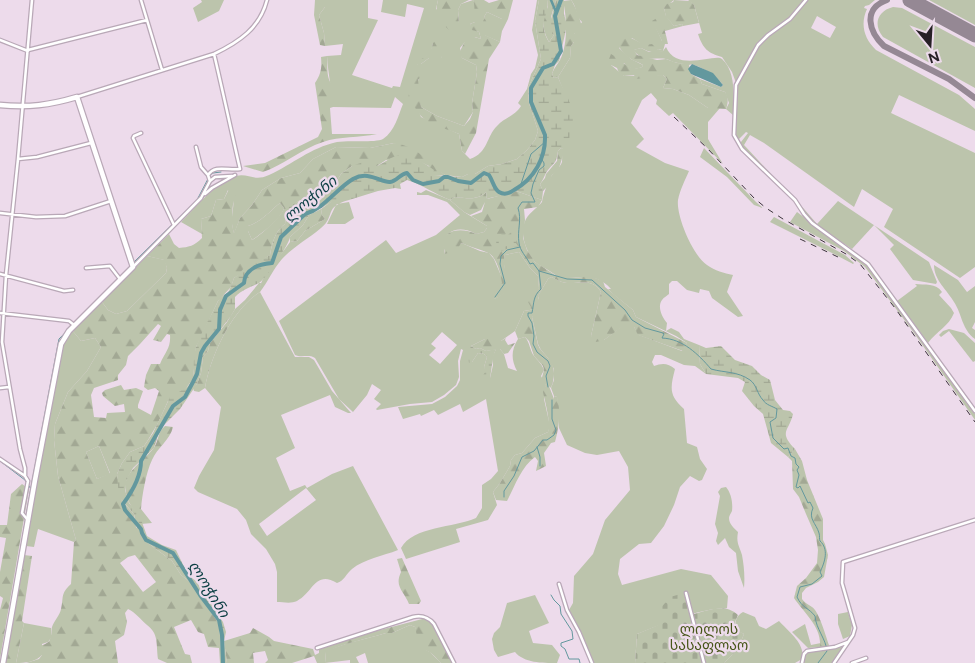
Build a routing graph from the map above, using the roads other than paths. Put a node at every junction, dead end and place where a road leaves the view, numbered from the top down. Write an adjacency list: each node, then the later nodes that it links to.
1 (32, 0): 7 (street)
2 (141, 0): 5 (street)
3 (266, 0): 8 (street)
4 (806, 0): 35 (street)
5 (147, 20): 7 (street); 9 (street)
6 (0, 40): 7 (street)
7 (28, 51): 12 (street)
8 (214, 54): 9 (street); 17 (street)
9 (162, 70): 10 (street)
10 (77, 97): 12 (street); 14 (street)
11 (0, 104): 12 (street)
12 (22, 106): 16 (street)
13 (141, 133): 23 (street)
14 (91, 143): 16 (street); 20 (street)
15 (196, 147): 17 (street)
16 (18, 159): 22 (street)
17 (208, 175): 18 (street)
18 (210, 181): 19 (street); 19 (street)
19 (201, 198): 23 (street)
20 (111, 200): 22 (street); 25 (street)
21 (0, 213): 22 (street)
22 (11, 215): 27 (street)
23 (174, 226): 25 (street)
24 (86, 268): 28 (street)
25 (133, 268): 28 (street)
26 (0, 274): 27 (street)
27 (6, 275): 29 (street); 30 (street)
28 (121, 280): 31 (street)
29 (74, 290)
30 (1, 313): 31 (street); 32 (street)
31 (74, 326): 38 (street)
32 (2, 362): 33 (street)
33 (9, 387): 34 (street); 37 (street)
34 (0, 388)
35 (975, 411)
36 (0, 459): 37 (street)
37 (25, 476): 38 (street)
38 (26, 518): 45 (street)
39 (975, 520): 42 (street)
40 (559, 584): 47 (street)
41 (686, 593): 48 (street)
42 (848, 642): 49 (street); 50 (street)
43 (317, 648): 46 (street)
44 (866, 658): 51 (street)
45 (3, 663)
46 (454, 663)
47 (592, 663)
48 (704, 663)
49 (802, 663)
50 (834, 663)
51 (852, 663)

